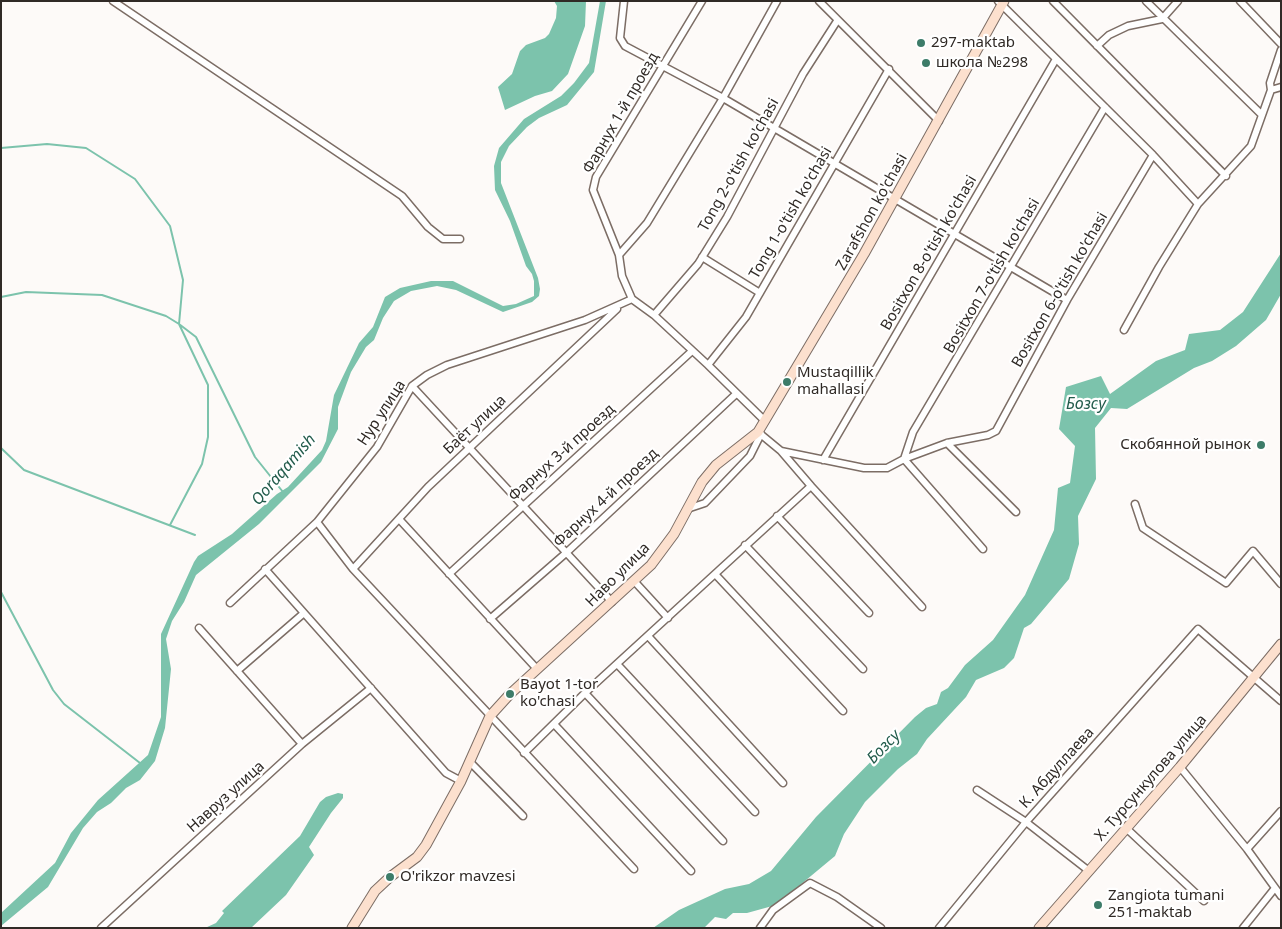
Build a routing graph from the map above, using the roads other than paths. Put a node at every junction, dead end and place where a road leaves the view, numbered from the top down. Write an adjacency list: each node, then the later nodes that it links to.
1 (113, 1): 32 (street)
2 (624, 1): 17 (street)
3 (702, 1): 17 (street, Фарнух 1-й проезд)
4 (777, 1): 21 (street)
5 (819, 1): 12 (street)
6 (1053, 1): 14 (street)
7 (1146, 1): 11 (street)
8 (1178, 1): 11 (street)
9 (1240, 1): 13 (street)
10 (1001, 3): 16 (street); 24 (street, Zarafshon ko'chasi)
11 (1162, 19): 14 (street); 23 (street)
12 (837, 21): 18 (street); 25 (street, Tong 2-o'tish ko'chasi)
13 (1281, 44)
14 (1097, 46): 28 (street)
15 (1281, 50): 20 (street)
16 (1056, 59): 22 (street); 31 (street, Bositxon 8-o'tish ko'chasi)
17 (663, 64): 21 (street); 33 (street, Фарнух 1-й проезд)
18 (889, 70): 24 (street); 27 (street, Tong 1-o'tish ko'chasi)
19 (1281, 87): 20 (street)
20 (1271, 90): 23 (street)
21 (723, 98): 25 (street); 33 (street)
22 (1105, 107): 26 (street); 35 (street, Bositxon 7-o'tish ko'chasi)
23 (1261, 114): 28 (street)
24 (939, 121): 29 (street, Zarafshon ko'chasi)
25 (773, 129): 27 (street); 34 (street, Tong 2-o'tish ko'chasi)
26 (1153, 155): 30 (street); 38 (street, Bositxon 6-o'tish ko'chasi)
27 (834, 164): 29 (street); 36 (street, Tong 1-o'tish ko'chasi)
28 (1226, 176): 30 (street)
29 (894, 199): 31 (street); 46 (street, Zarafshon ko'chasi)
30 (1198, 204): 41 (street)
31 (954, 235): 35 (street); 52 (street, Bositxon 8-o'tish ko'chasi)
32 (460, 239)
33 (619, 255): 37 (street, Фарнух 1-й проезд)
34 (702, 257): 36 (street); 40 (street, Tong 2-o'tish ko'chasi)
35 (1011, 268): 38 (street); 51 (street, Bositxon 7-o'tish ko'chasi)
36 (760, 293): 43 (street, Tong 1-o'tish ko'chasi)
37 (632, 299): 39 (street, Нур улица); 40 (street)
38 (1067, 300): 48 (street, Bositxon 6-o'tish ko'chasi)
39 (621, 306): 44 (street, Нур улица); 49 (street, Баёт улица)
40 (654, 315): 42 (street)
41 (1124, 330)
42 (692, 351): 43 (street); 55 (street, Фарнух 3-й проезд)
43 (708, 365): 45 (street)
44 (412, 386): 49 (street); 60 (street, Нур улица)
45 (736, 394): 46 (street); 63 (street, Фарнух 4-й проезд)
46 (765, 421): 47 (street, Zarafshon ko'chasi)
47 (759, 434): 50 (street); 56 (street, Наво улица); 56 (street)
48 (947, 443): 51 (street); 57 (street)
49 (470, 447): 55 (street); 59 (street, Баёт улица)
50 (781, 452): 52 (street); 53 (street)
51 (904, 459): 52 (street); 62 (street)
52 (823, 460)
53 (812, 486): 58 (street); 72 (street)
54 (1135, 504): 69 (street)
55 (523, 506): 63 (street); 66 (street, Фарнух 3-й проезд)
56 (690, 508): 68 (street, Наво улица)
57 (1016, 512)
58 (777, 516): 61 (street); 74 (street)
59 (400, 519): 65 (street, Баёт улица); 66 (street)
60 (317, 522): 64 (street, Нур улица); 65 (street)
61 (745, 545): 67 (street); 82 (street)
62 (983, 549)
63 (566, 553): 70 (street); 76 (street, Фарнух 4-й проезд)
64 (265, 569): 71 (street, Нур улица); 73 (street)
65 (353, 569): 89 (street)
66 (449, 574): 76 (street)
67 (715, 574): 75 (street); 88 (street)
68 (634, 582): 70 (street, Наво улица); 75 (street)
69 (1281, 584)
70 (612, 602): 81 (street, Наво улица)
71 (230, 603)
72 (922, 607)
73 (304, 613): 83 (street); 85 (street)
74 (869, 613)
75 (668, 618): 78 (street)
76 (490, 619): 81 (street)
77 (199, 628): 83 (street)
78 (648, 636): 80 (street); 96 (street)
79 (1281, 644): 84 (street, Х. Турсункулова улица)
80 (618, 665): 86 (street); 99 (street)
81 (537, 670): 89 (street, Наво улица)
82 (863, 670)
83 (237, 671): 91 (street)
84 (1253, 676): 87 (street); 94 (street, Х. Турсункулова улица); 101 (street, К. Абдуллаева)
85 (370, 688): 91 (street, Навруз улица); 95 (street)
86 (586, 693): 90 (street); 103 (street)
87 (1281, 701)
88 (843, 711)
89 (490, 716): 92 (street); 93 (street, Наво улица)
90 (554, 724): 92 (street); 106 (street)
91 (302, 744): 111 (street, Навруз улица)
92 (524, 753): 105 (street)
93 (470, 762): 95 (street, Наво улица); 100 (street)
94 (1180, 767): 102 (street, Х. Турсункулова улица); 104 (street)
95 (461, 782): 112 (street, Наво улица)
96 (783, 783)
97 (977, 790): 101 (street)
98 (1281, 811): 104 (street)
99 (756, 812)
100 (523, 816)
101 (1026, 822): 107 (street); 115 (street, К. Абдуллаева)
102 (1126, 828): 107 (street, Х. Турсункулова улица); 110 (street)
103 (723, 841)
104 (1247, 848): 108 (street)
105 (634, 869)
106 (691, 871)
107 (1089, 871): 116 (street, Х. Турсункулова улица)
108 (1275, 888): 109 (street); 117 (street)
109 (1281, 896)
110 (1204, 901)
111 (102, 928)
112 (352, 928)
113 (760, 928): 114 (street)
114 (881, 928)
115 (939, 928)
116 (1039, 928)
117 (1244, 928)

